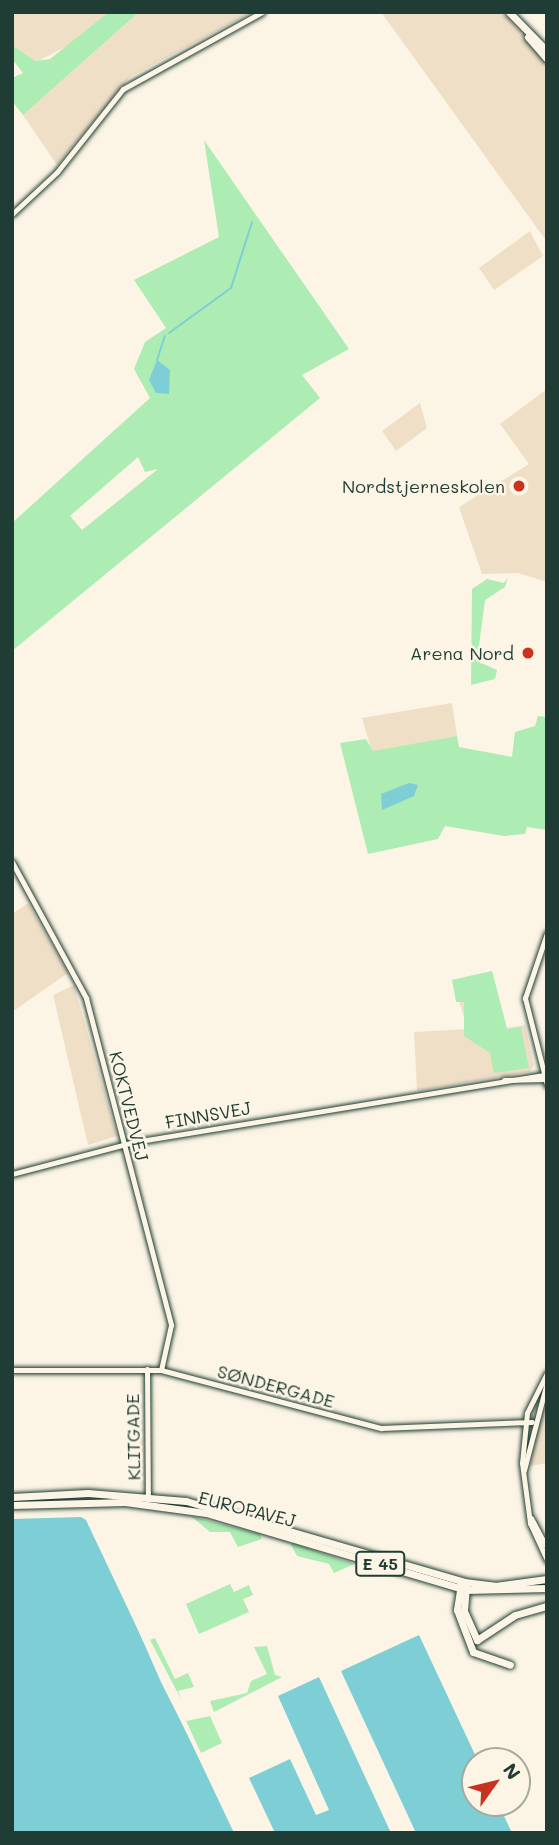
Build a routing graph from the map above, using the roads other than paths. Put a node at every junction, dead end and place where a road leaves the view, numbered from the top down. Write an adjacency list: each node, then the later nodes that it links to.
1 (262, 12): 6 (street)
2 (509, 12): 3 (main road)
3 (516, 20): 4 (main road); 5 (main road)
4 (547, 51)
5 (547, 59)
6 (12, 214)
7 (12, 862): 10 (street, KOKTVEDVEJ)
8 (547, 933): 9 (street)
9 (546, 1078): 10 (street, FINNSVEJ)
10 (124, 1144): 11 (street, FINNSVEJ); 14 (street, KOKTVEDVEJ)
11 (12, 1174)
12 (147, 1369): 13 (street, SØNDERGADE); 14 (street, SØNDERGADE); 19 (street, KLITGADE)
13 (12, 1370)
14 (161, 1370): 17 (street, SØNDERGADE)
15 (547, 1374): 17 (street)
16 (547, 1382): 17 (street)
17 (528, 1422): 21 (street)
18 (12, 1497): 19 (main road, EUROPAVEJ / E 45)
19 (148, 1500): 20 (main road, EUROPAVEJ / E 45); 25 (main road, EUROPAVEJ / E 45)
20 (12, 1505)
21 (530, 1518): 22 (street); 23 (street)
22 (547, 1548)
23 (547, 1560)
24 (547, 1579): 25 (main road)
25 (463, 1586): 26 (main road); 27 (main road); 28 (main road)
26 (547, 1586)
27 (547, 1606)
28 (510, 1665)

